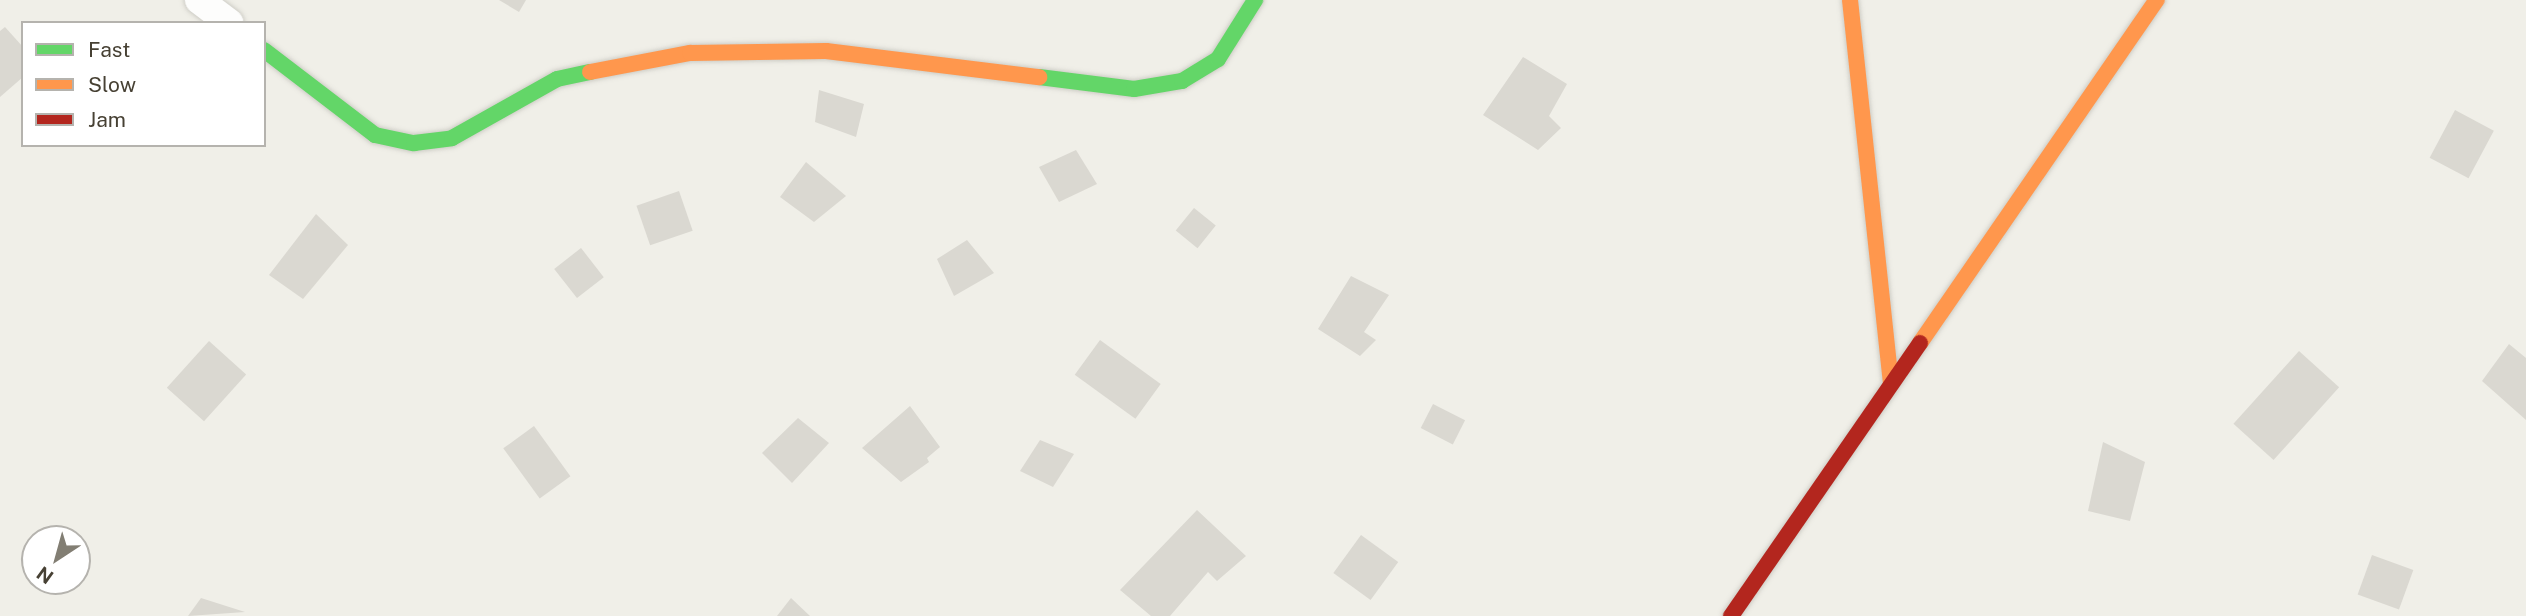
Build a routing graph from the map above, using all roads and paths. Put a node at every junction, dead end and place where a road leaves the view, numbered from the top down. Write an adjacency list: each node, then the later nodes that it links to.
1 (200, 0): 5 (street)
2 (1255, 0): 6 (street)
3 (1850, 0): 7 (street)
4 (2157, 0): 7 (street)
5 (226, 21)
6 (266, 52)
7 (1891, 382): 8 (street)
8 (1731, 616)

